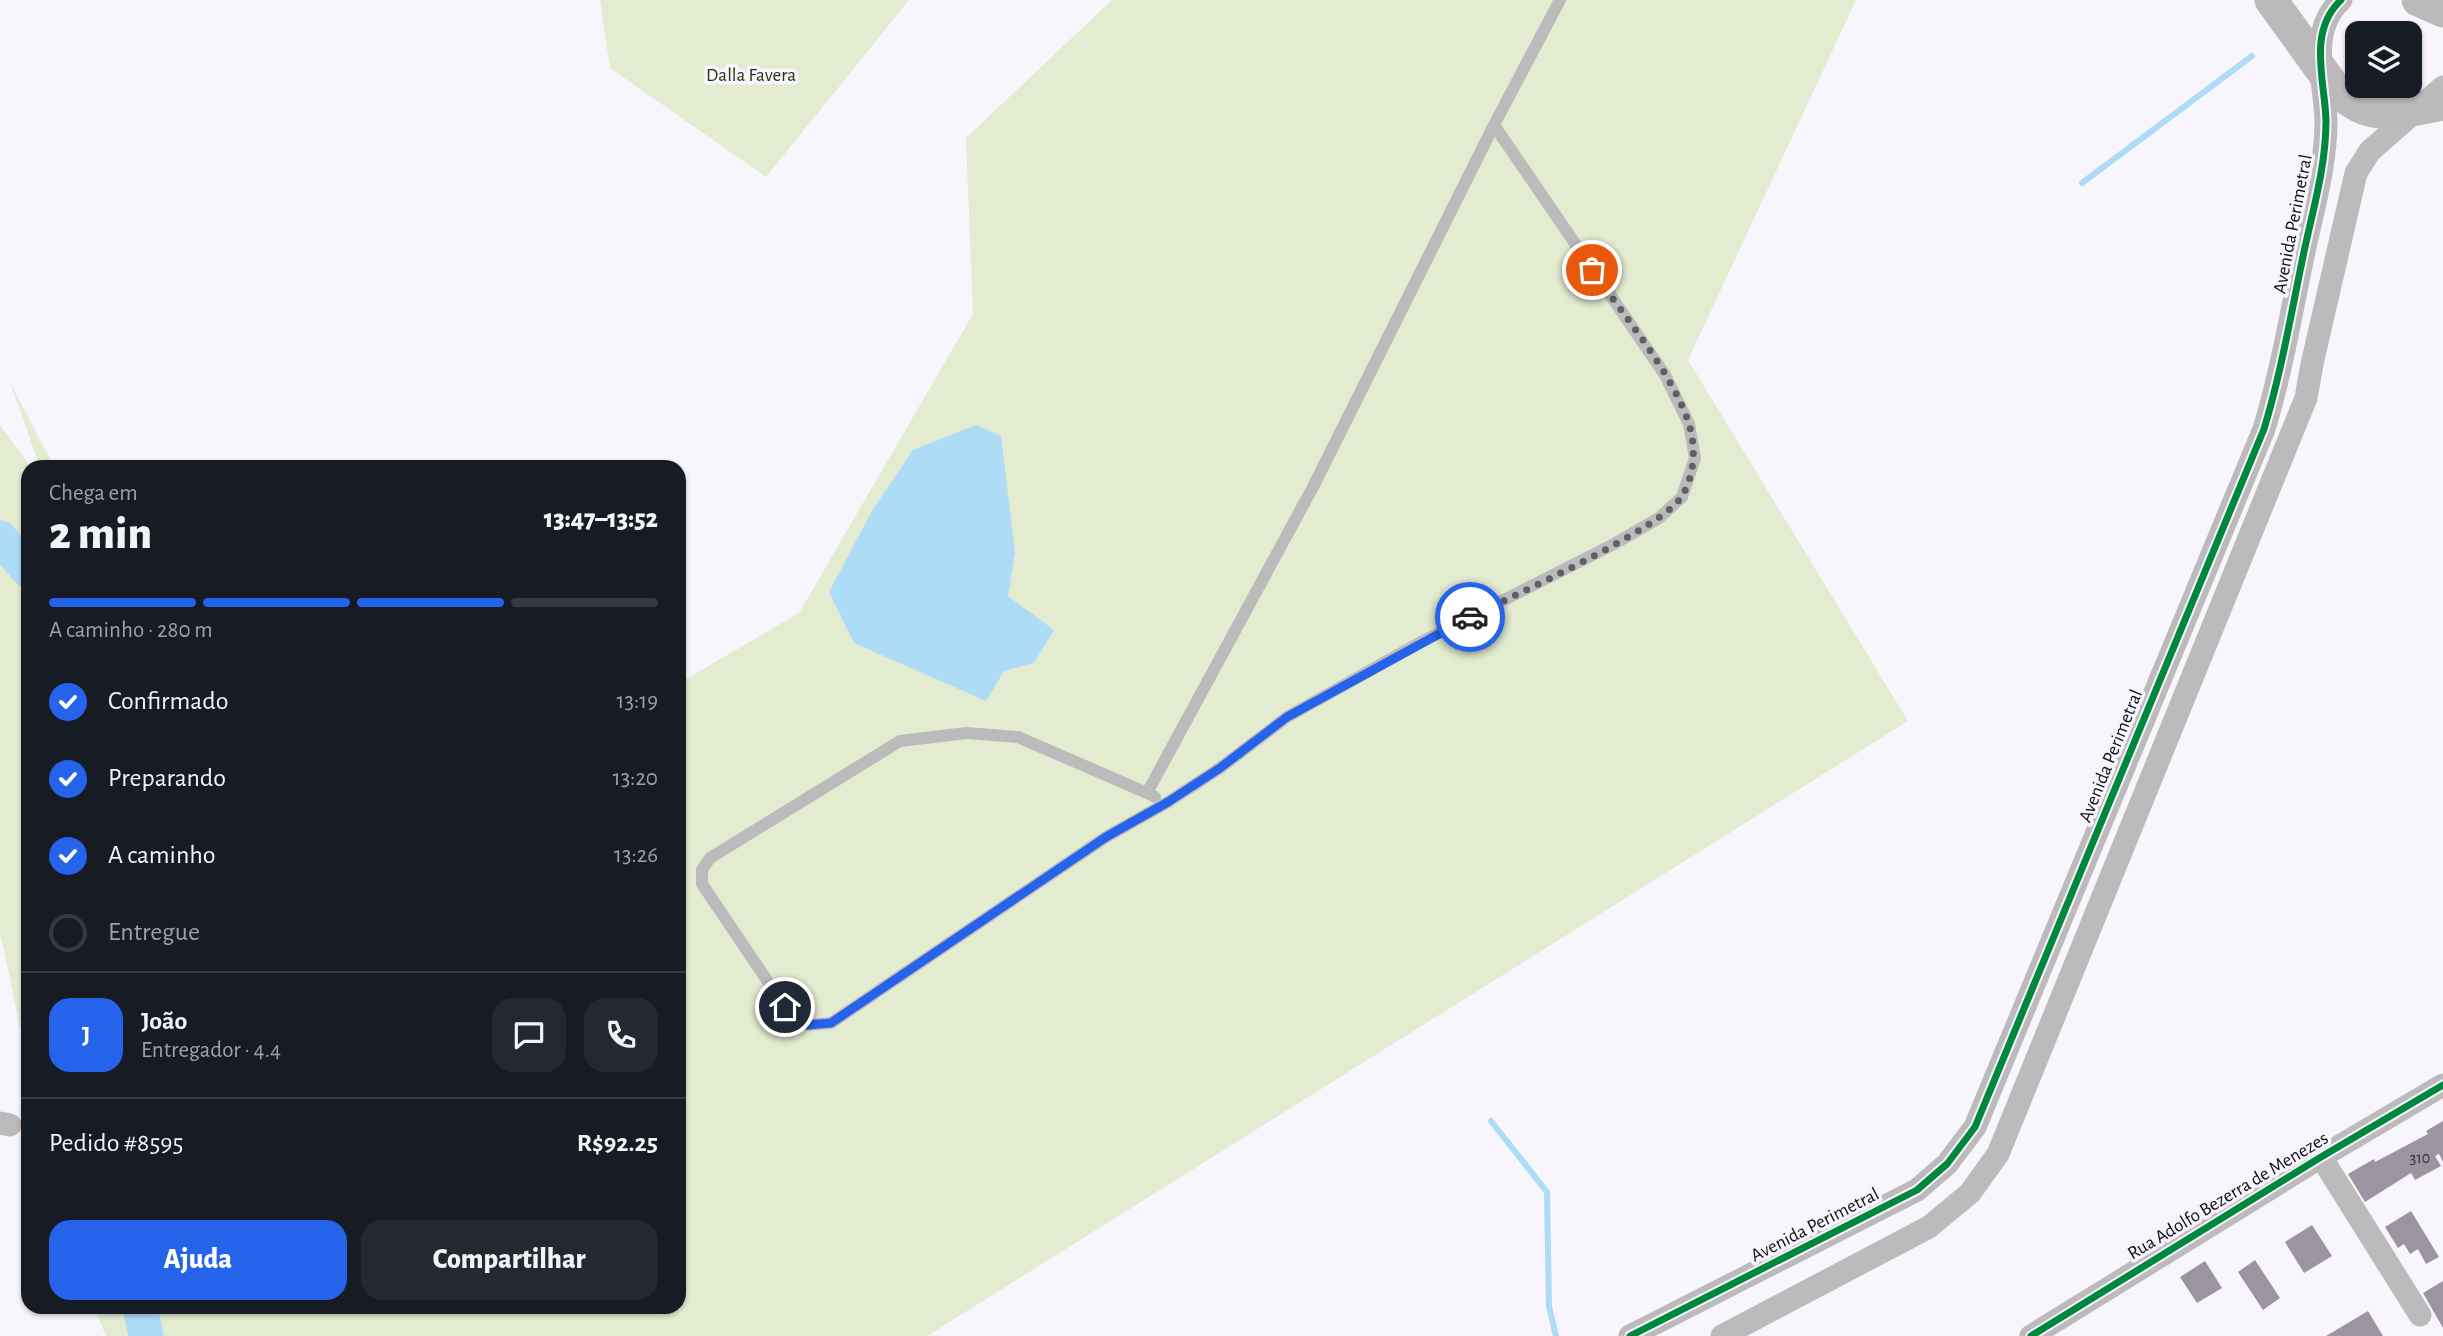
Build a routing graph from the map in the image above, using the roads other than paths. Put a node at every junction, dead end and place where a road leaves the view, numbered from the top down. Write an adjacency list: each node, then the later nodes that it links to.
1 (1560, 0): 9 (lane)
2 (2271, 0): 6 (street)
3 (2341, 0): 6 (street, Avenida Perimetral)
4 (2418, 0): 5 (street)
5 (2443, 11)
6 (2322, 69): 8 (street); 15 (street, Avenida Perimetral)
7 (2443, 87): 8 (street)
8 (2430, 106): 16 (street)
9 (1494, 125): 10 (lane); 11 (lane)
10 (1147, 793): 11 (lane); 11 (lane)
11 (1168, 802)
12 (2443, 1085): 13 (street, Rua Adolfo Bezerra de Menezes)
13 (2321, 1157): 14 (street); 17 (street, Rua Adolfo Bezerra de Menezes)
14 (2420, 1315)
15 (1630, 1336)
16 (1722, 1336)
17 (2031, 1336)

